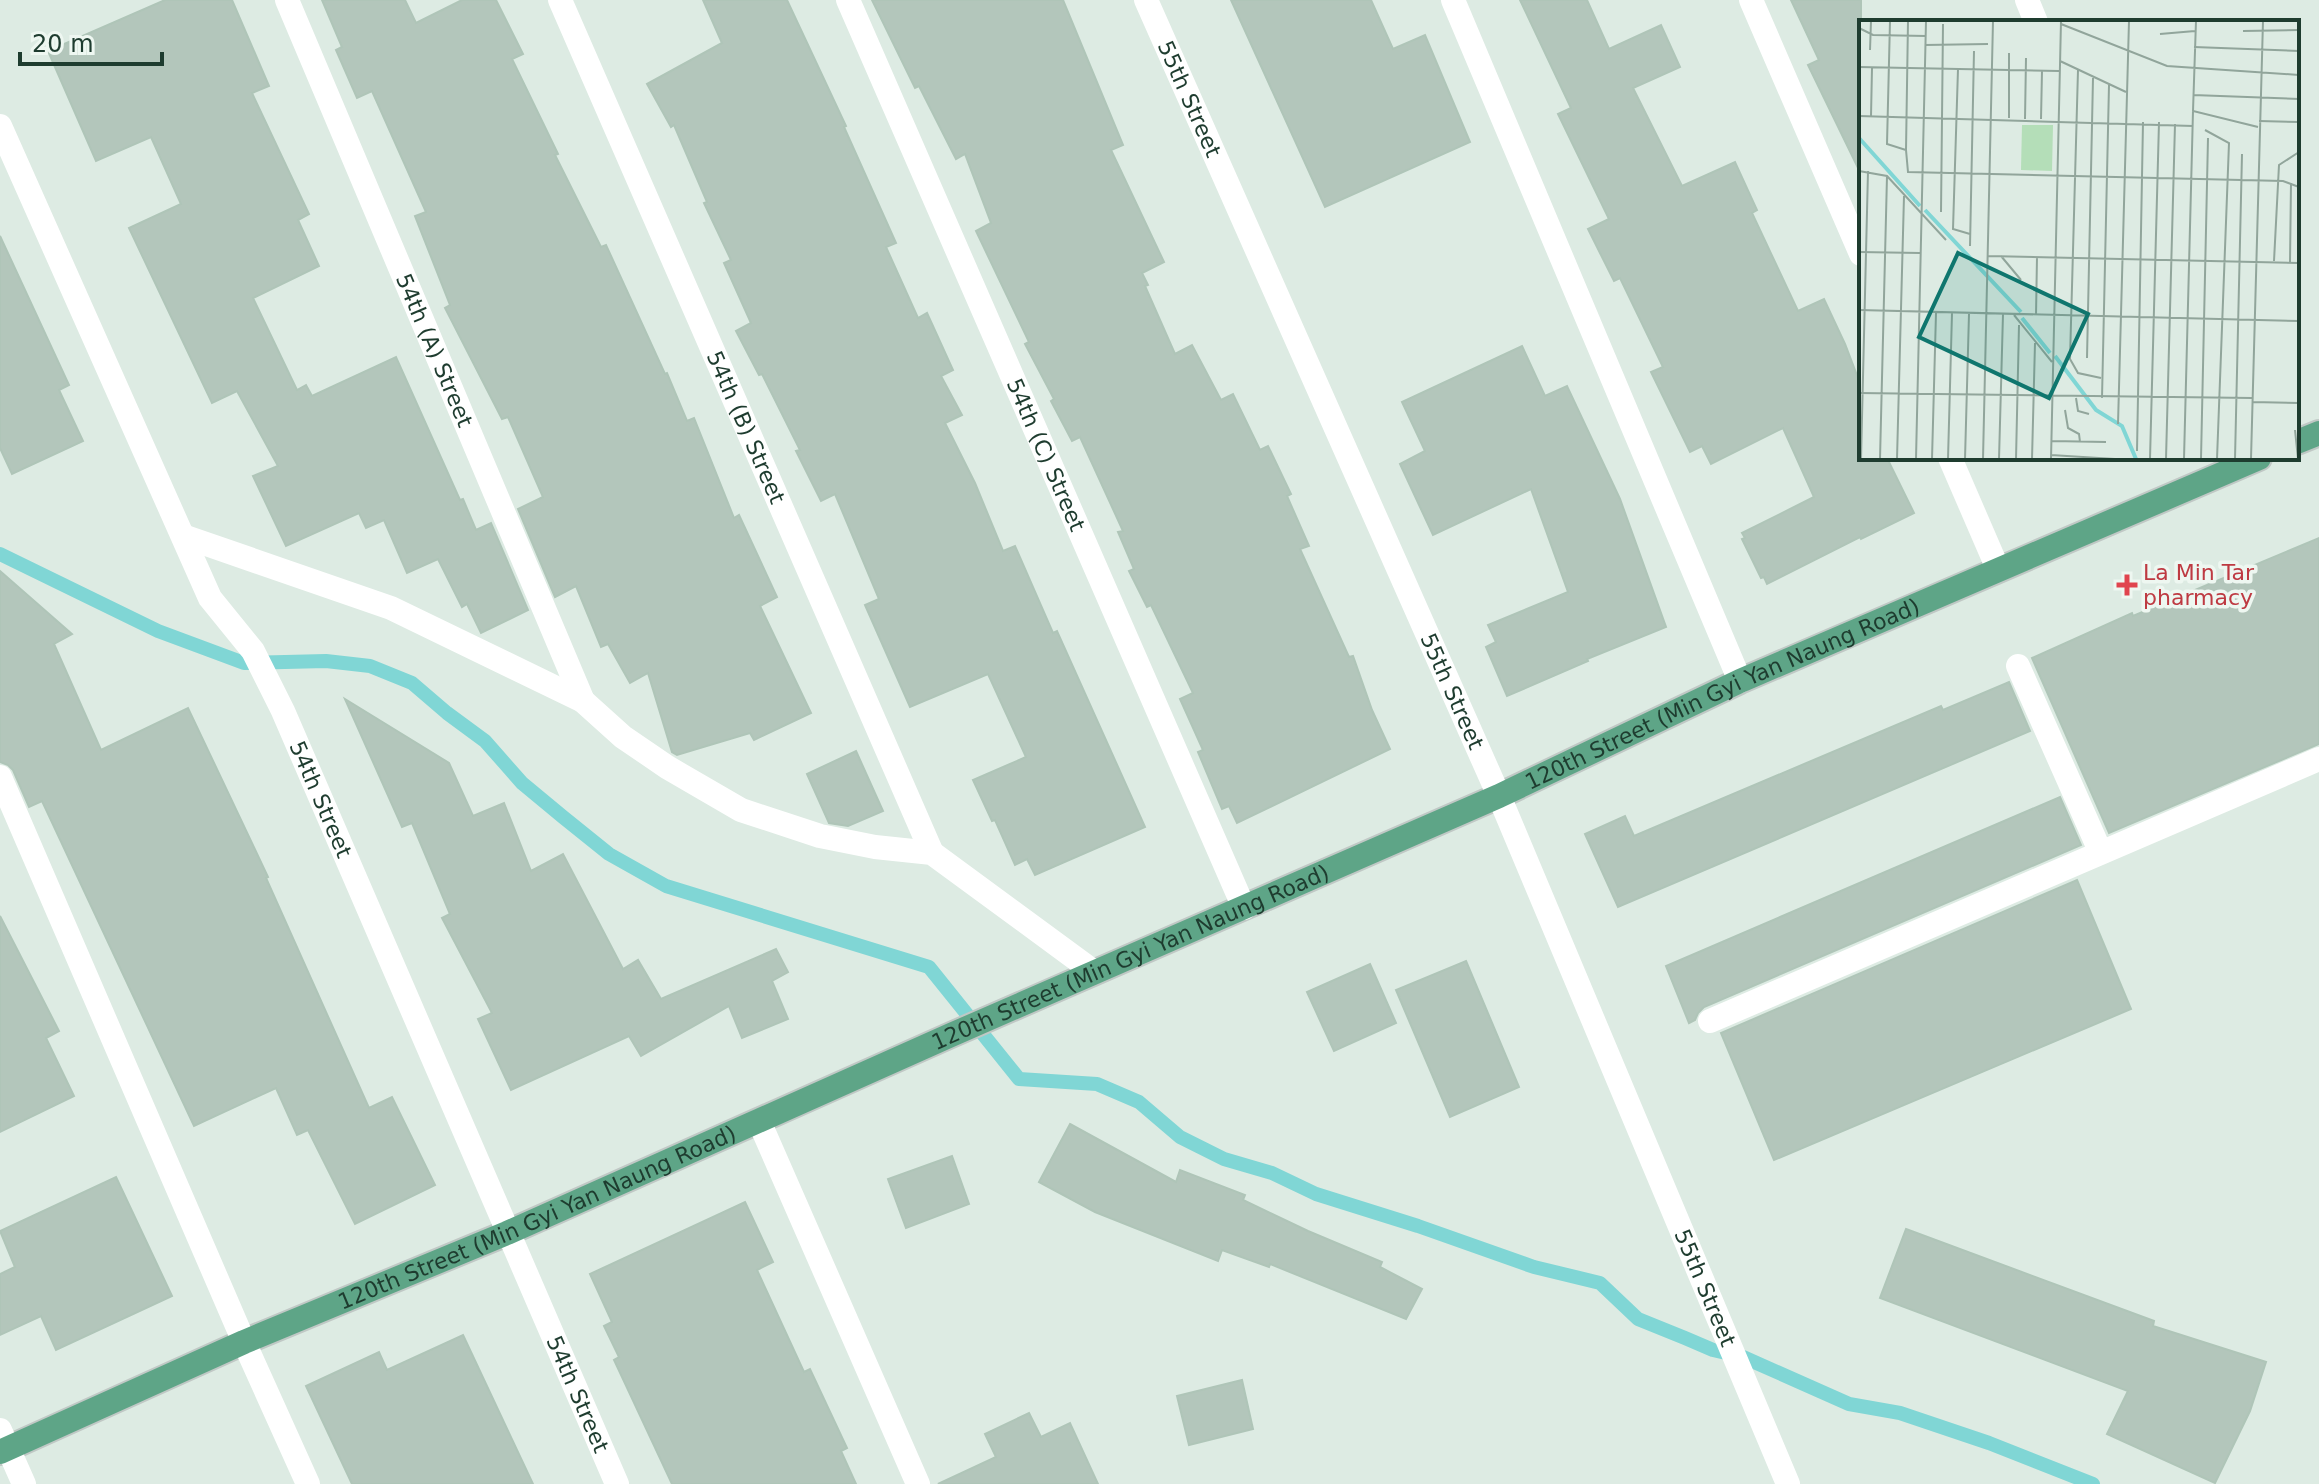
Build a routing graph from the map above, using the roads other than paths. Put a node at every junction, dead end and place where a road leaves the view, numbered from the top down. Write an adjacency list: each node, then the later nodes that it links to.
1 (287, 0): 19 (street, 54th (A) Street)
2 (560, 0): 24 (street, 54th (B) Street)
3 (848, 0): 25 (street, 54th (C) Street)
4 (1146, 0): 22 (street, 55th Street)
5 (1453, 0): 18 (street)
6 (1751, 0): 10 (street)
7 (2027, 0): 8 (street)
8 (2035, 20)
9 (0, 126): 15 (street, 54th Street)
10 (1859, 249)
11 (2319, 433): 12 (main road)
12 (2299, 441)
13 (1951, 460): 16 (street)
14 (2231, 463): 16 (main road, 120th Street (Min Gyi Yan Naung Road))
15 (183, 536): 19 (street); 29 (street, 54th Street)
16 (1998, 569): 18 (main road, 120th Street (Min Gyi Yan Naung Road))
17 (2018, 666): 23 (street)
18 (1740, 681): 22 (main road, 120th Street (Min Gyi Yan Naung Road))
19 (583, 701): 24 (street)
20 (2319, 759): 23 (street)
21 (0, 777): 30 (street)
22 (1499, 796): 25 (main road, 120th Street (Min Gyi Yan Naung Road)); 36 (street, 55th Street)
23 (2100, 851): 27 (street)
24 (932, 853): 26 (street)
25 (1244, 908): 26 (main road, 120th Street (Min Gyi Yan Naung Road))
26 (1094, 972): 28 (main road, 120th Street (Min Gyi Yan Naung Road))
27 (1710, 1021)
28 (759, 1121): 29 (main road, 120th Street (Min Gyi Yan Naung Road)); 35 (street)
29 (507, 1233): 30 (main road, 120th Street (Min Gyi Yan Naung Road)); 34 (street, 54th Street)
30 (244, 1342): 31 (main road, 120th Street (Min Gyi Yan Naung Road)); 33 (street)
31 (3, 1443): 32 (street)
32 (24, 1484)
33 (308, 1484)
34 (617, 1484)
35 (918, 1484)
36 (1788, 1484)

